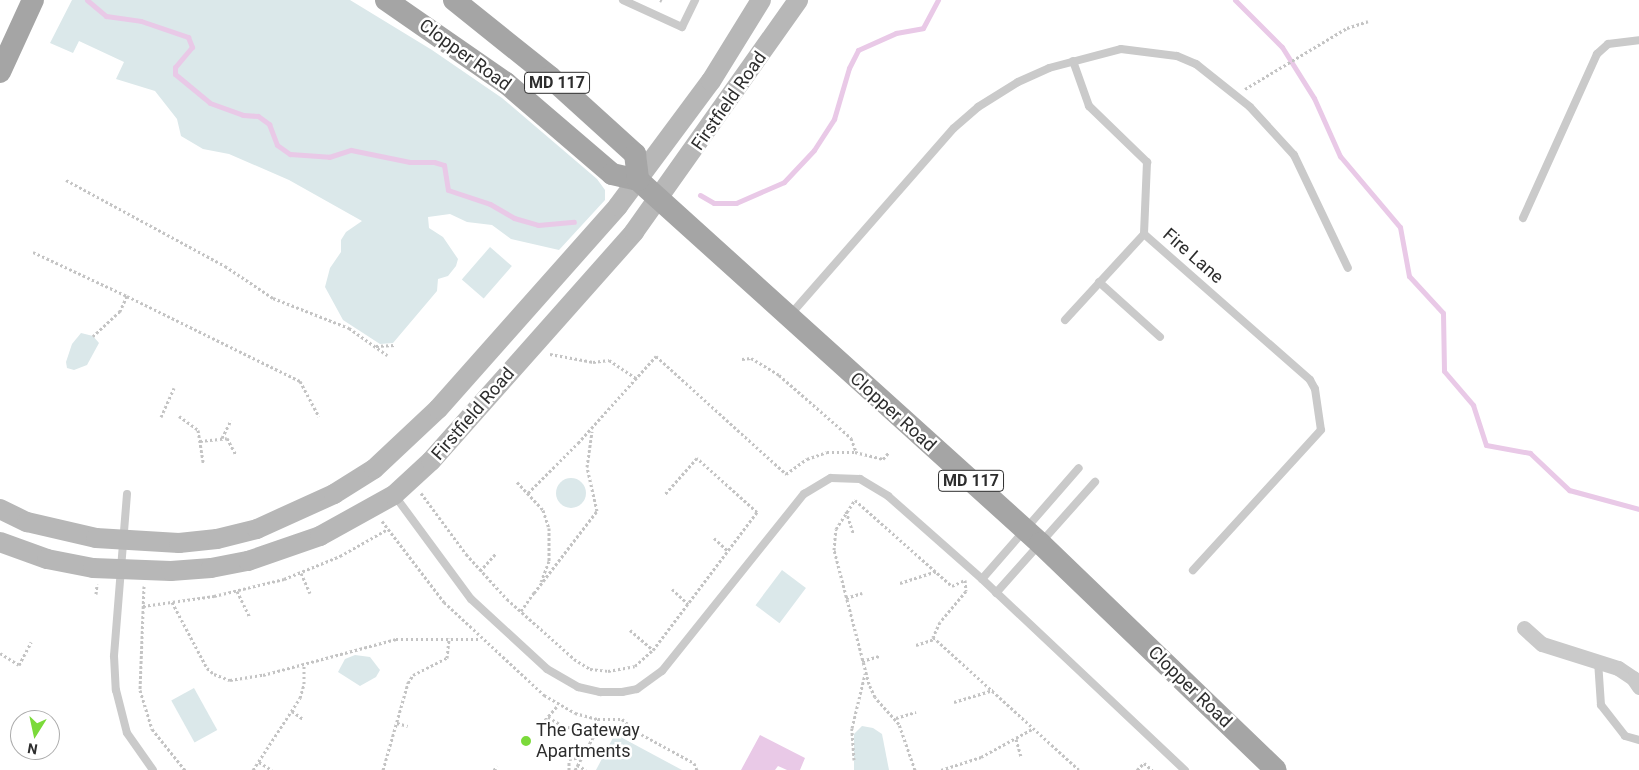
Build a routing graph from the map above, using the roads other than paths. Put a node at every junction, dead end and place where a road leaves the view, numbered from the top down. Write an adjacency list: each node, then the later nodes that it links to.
1 (32, 0): 10 (main road)
2 (386, 0): 11 (main road, Clopper Road / MD 117)
3 (454, 0): 11 (main road, Clopper Road / MD 117)
4 (623, 0): 5 (lane)
5 (695, 0)
6 (762, 0): 11 (street, Firstfield Road)
7 (798, 0): 12 (street, Firstfield Road)
8 (1639, 40): 13 (lane)
9 (1072, 61): 14 (lane, Fire Lane); 15 (lane); 17 (lane)
10 (0, 72)
11 (638, 180): 12 (main road, Clopper Road / MD 117); 26 (street, Firstfield Road)
12 (659, 199): 17 (main road, Clopper Road / MD 117); 23 (street, Firstfield Road)
13 (1523, 218)
14 (1144, 234): 16 (lane); 28 (lane, Fire Lane)
15 (1348, 268)
16 (1099, 282): 18 (lane); 19 (lane)
17 (788, 317): 25 (main road, Clopper Road / MD 117)
18 (1065, 320)
19 (1160, 337)
20 (1079, 468): 25 (lane)
21 (1094, 482): 25 (lane)
22 (127, 494): 26 (lane)
23 (396, 498): 29 (street, Firstfield Road); 30 (lane)
24 (0, 509): 26 (street, Firstfield Road)
25 (1032, 537): 30 (lane); 31 (lane); 38 (main road, Clopper Road / MD 117)
26 (124, 541): 29 (lane)
27 (0, 542): 29 (street, Firstfield Road)
28 (1193, 570)
29 (121, 577): 36 (lane)
30 (982, 579): 31 (lane)
31 (996, 593): 37 (lane)
32 (1524, 628): 33 (street)
33 (1598, 662): 34 (street); 35 (lane)
34 (1639, 687)
35 (1639, 740)
36 (153, 770)
37 (1185, 770)
38 (1276, 770)

